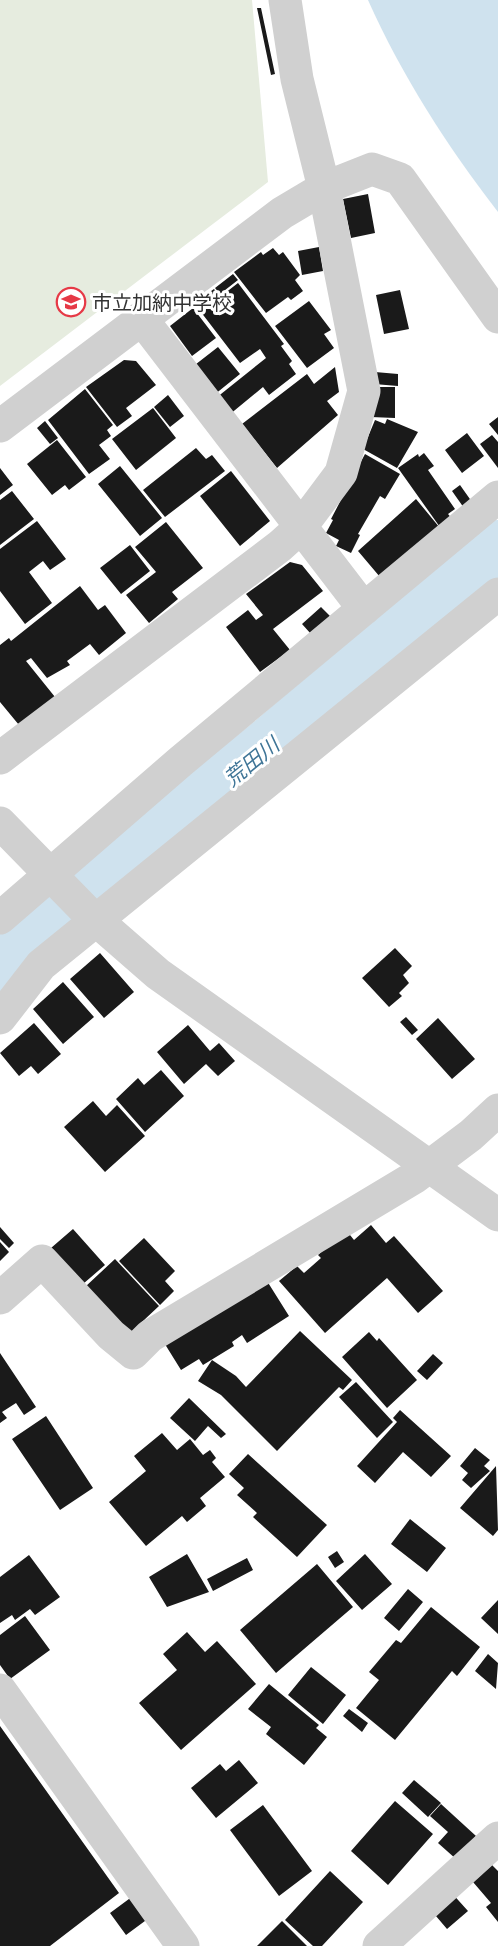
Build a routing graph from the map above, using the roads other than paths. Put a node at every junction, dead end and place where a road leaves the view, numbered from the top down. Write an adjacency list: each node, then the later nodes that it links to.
1 (285, 0): 2 (street)
2 (324, 188): 3 (street); 4 (street); 7 (street)
3 (498, 317)
4 (141, 318): 5 (street); 7 (street)
5 (0, 426)
6 (498, 497): 9 (street)
7 (300, 528): 9 (street); 10 (street)
8 (498, 594): 13 (street)
9 (364, 609): 12 (street)
10 (0, 758)
11 (0, 823): 12 (street)
12 (53, 879): 13 (street); 14 (street)
13 (92, 917): 15 (street); 17 (street)
14 (0, 918)
15 (0, 1018)
16 (498, 1110): 17 (street)
17 (428, 1166): 18 (street); 19 (street)
18 (498, 1215)
19 (0, 1298)
20 (0, 1690): 22 (street)
21 (498, 1838): 23 (street)
22 (183, 1946)
23 (379, 1946)

